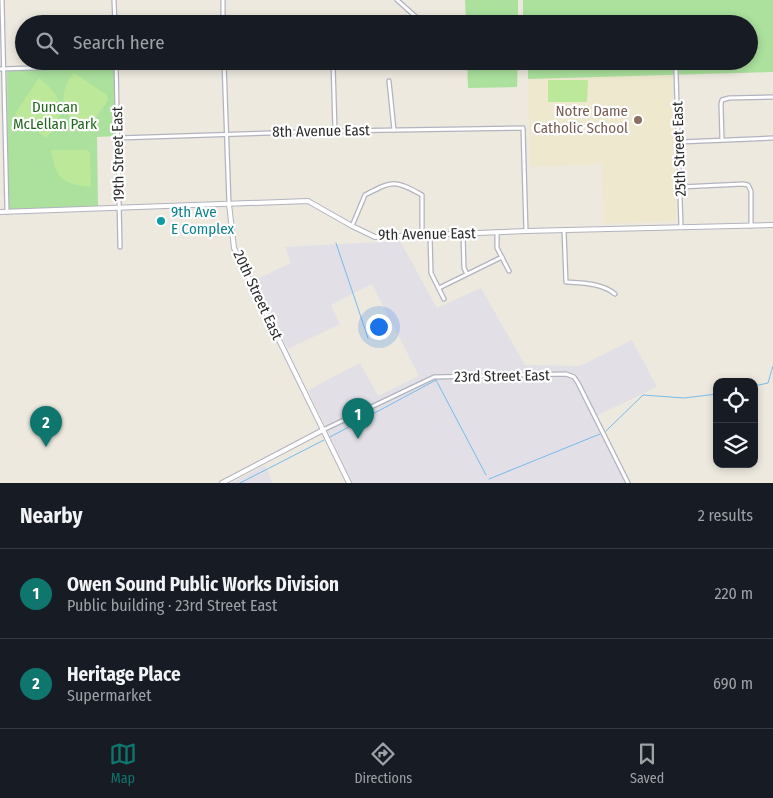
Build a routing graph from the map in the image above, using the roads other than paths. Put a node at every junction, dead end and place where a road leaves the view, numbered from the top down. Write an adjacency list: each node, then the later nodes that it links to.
1 (2, 0): 9 (street)
2 (114, 0): 5 (street)
3 (223, 0): 6 (street)
4 (397, 0): 7 (street)
5 (115, 15)
6 (224, 15)
7 (414, 15)
8 (15, 68): 9 (street)
9 (2, 69): 22 (street)
10 (116, 70): 19 (street, 19th Street East)
11 (224, 70): 18 (street, 20th Street East)
12 (332, 70): 17 (street)
13 (676, 71): 24 (street, 25th Street East)
14 (390, 81): 16 (street)
15 (773, 97): 23 (street)
16 (394, 130): 17 (street, 8th Avenue East); 35 (street, 8th Avenue East)
17 (335, 131): 18 (street, 8th Avenue East)
18 (226, 134): 19 (street, 8th Avenue East); 26 (street, 20th Street East)
19 (118, 138): 27 (street, 19th Street East)
20 (773, 138): 23 (street)
21 (0, 140): 22 (street)
22 (5, 140): 29 (street)
23 (722, 140): 24 (street)
24 (679, 142): 25 (street, 25th Street East)
25 (680, 186): 32 (street); 33 (street, 25th Street East)
26 (229, 204): 27 (street, 9th Avenue East); 31 (street, 9th Avenue East); 47 (street, 20th Street East)
27 (119, 208): 29 (street, 9th Avenue East); 40 (street, 19th Street East)
28 (0, 212): 29 (street, 9th Avenue East)
29 (7, 212)
30 (773, 225): 32 (street, 9th Avenue East)
31 (352, 226): 38 (street, 9th Avenue East); 38 (street)
32 (752, 226): 33 (street, 9th Avenue East)
33 (681, 227): 34 (street, 9th Avenue East)
34 (564, 230): 35 (street, 9th Avenue East); 45 (street)
35 (526, 231): 36 (street, 9th Avenue East)
36 (497, 232): 37 (street, 9th Avenue East); 41 (street)
37 (463, 234): 39 (street, 9th Avenue East); 43 (street)
38 (422, 235): 39 (street, 9th Avenue East)
39 (430, 235): 44 (street)
40 (120, 247)
41 (502, 257): 42 (street); 43 (street)
42 (508, 271)
43 (466, 274): 44 (street)
44 (439, 288): 46 (street)
45 (615, 294)
46 (444, 299)
47 (323, 430): 48 (street); 49 (street, 20th Street East); 50 (street, 23rd Street East)
48 (222, 483)
49 (349, 483)
50 (628, 483)

